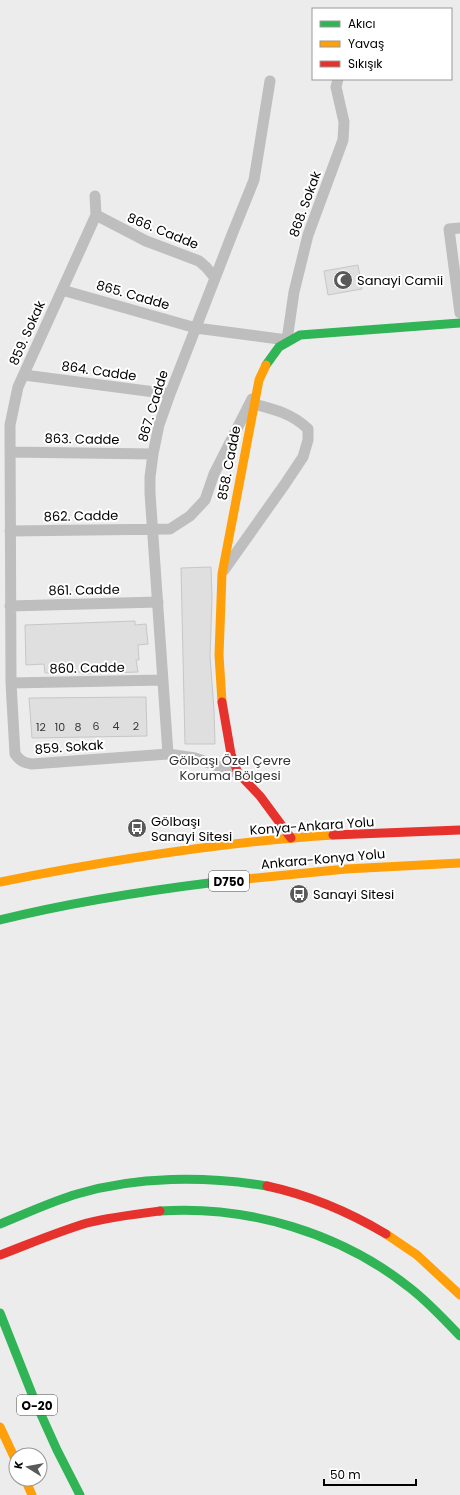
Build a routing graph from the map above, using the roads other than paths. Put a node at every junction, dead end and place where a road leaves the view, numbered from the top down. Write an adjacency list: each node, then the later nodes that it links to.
1 (338, 80): 11 (street, 868. Sokak)
2 (270, 81): 6 (street, 867. Cadde)
3 (95, 196): 4 (street)
4 (96, 215): 6 (street, 866. Cadde); 7 (street, 859. Sokak)
5 (455, 228): 8 (street)
6 (215, 278): 10 (street, 867. Cadde)
7 (62, 290): 10 (street, 865. Cadde); 12 (street, 859. Sokak)
8 (460, 313)
9 (460, 323): 11 (main road, 858. Cadde)
10 (196, 328): 11 (street); 14 (street, 867. Cadde)
11 (287, 340): 13 (main road, 858. Cadde)
12 (24, 375): 14 (street, 864. Cadde); 16 (street, 859. Sokak)
13 (257, 387): 15 (main road, 858. Cadde); 18 (street, 862. Cadde)
14 (170, 394): 17 (street, 867. Cadde)
15 (254, 404): 20 (main road, 858. Cadde); 20 (street)
16 (10, 452): 17 (street, 863. Cadde); 19 (street, 859. Sokak)
17 (153, 454): 18 (street, 867. Cadde)
18 (153, 529): 19 (street, 862. Cadde); 21 (street, 867. Cadde)
19 (10, 531): 22 (street, 859. Sokak)
20 (222, 574): 26 (main road, 858. Cadde)
21 (158, 602): 22 (street, 861. Cadde); 23 (street, 867. Cadde)
22 (10, 606): 24 (street, 859. Sokak)
23 (163, 680): 24 (street, 860. Cadde); 25 (street, 867. Cadde)
24 (11, 684): 25 (street, 859. Sokak)
25 (168, 754): 26 (street, 859. Sokak)
26 (238, 773): 28 (main road, 859. Sokak)
27 (460, 830): 28 (main road, Konya-Ankara Yolu)
28 (291, 838): 30 (main road, Konya-Ankara Yolu)
29 (460, 863): 31 (main road, Ankara-Konya Yolu / D750)
30 (0, 882)
31 (0, 920)
32 (4, 1222): 34 (main road)
33 (0, 1255): 36 (main road)
34 (460, 1295)
35 (0, 1313): 39 (main road, O-20)
36 (460, 1336)
37 (0, 1427): 38 (main road)
38 (9, 1447)
39 (57, 1450): 40 (main road, O-20); 41 (main road)
40 (80, 1495)
41 (89, 1495)

